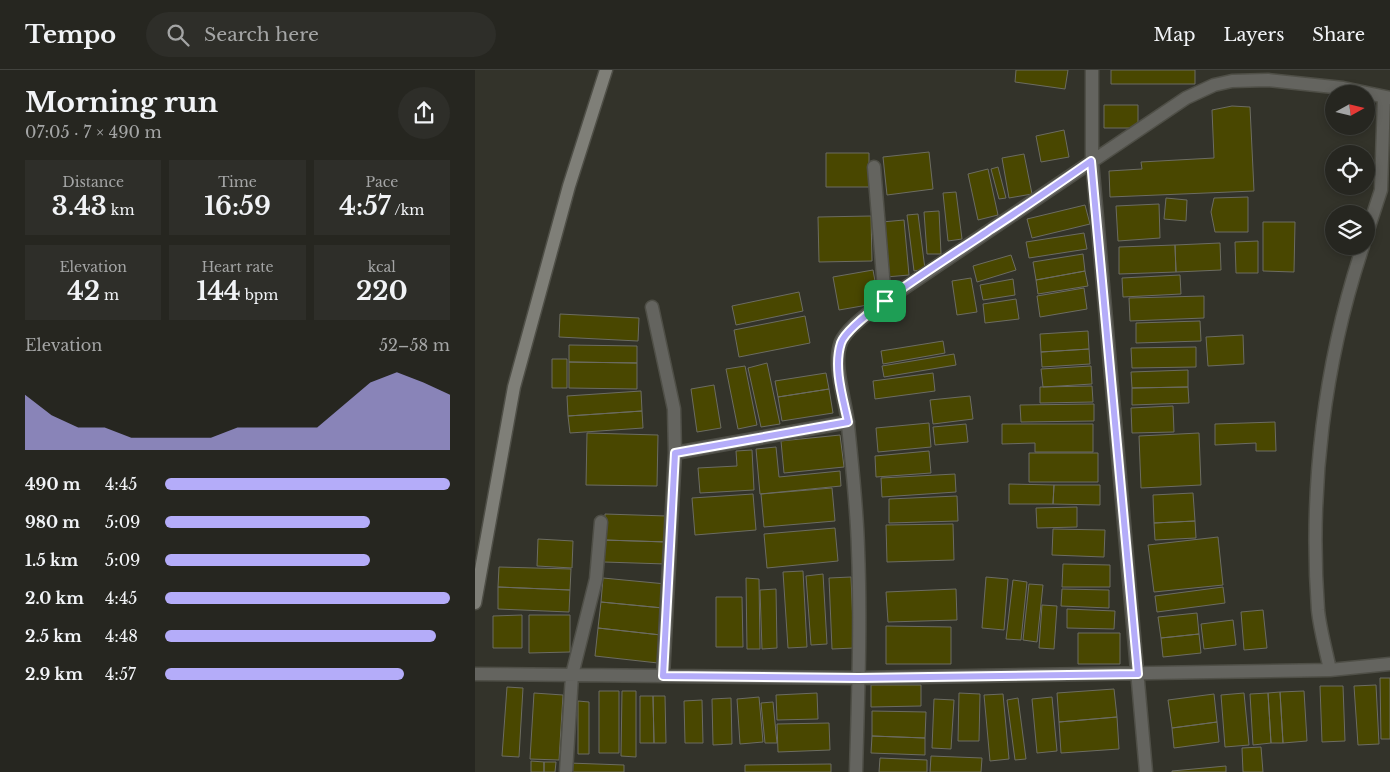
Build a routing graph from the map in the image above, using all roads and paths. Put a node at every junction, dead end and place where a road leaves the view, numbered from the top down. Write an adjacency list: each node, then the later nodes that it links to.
1 (606, 70): 13 (main road)
2 (1092, 70): 4 (street)
3 (1387, 97): 4 (street); 6 (street)
4 (1091, 161): 8 (street); 17 (street)
5 (874, 167): 8 (street)
6 (1375, 208)
7 (1360, 255): 15 (street)
8 (885, 301): 10 (street)
9 (652, 307): 11 (street)
10 (848, 422): 11 (street); 20 (street)
11 (675, 453): 19 (street)
12 (601, 522): 18 (street)
13 (475, 604)
14 (1390, 664): 15 (street)
15 (1330, 670): 17 (street)
16 (475, 674): 18 (street)
17 (1138, 674): 20 (street); 23 (street)
18 (572, 675): 19 (street); 21 (street)
19 (663, 676): 20 (street)
20 (859, 678): 22 (street)
21 (566, 772)
22 (856, 772)
23 (1146, 772)

